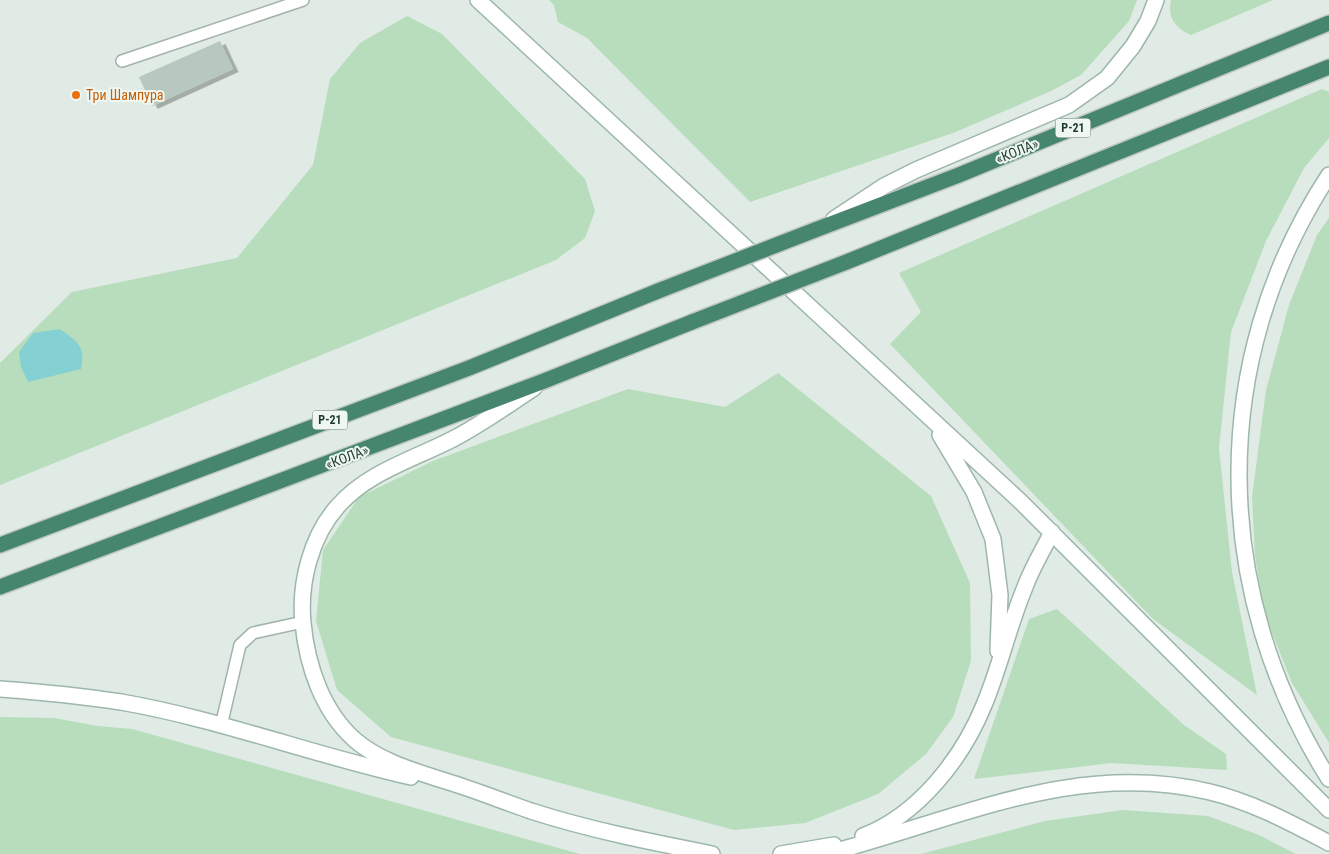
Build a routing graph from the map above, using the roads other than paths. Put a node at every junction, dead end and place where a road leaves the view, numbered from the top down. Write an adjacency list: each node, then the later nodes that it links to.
1 (303, 0): 5 (lane)
2 (478, 0): 10 (main road)
3 (1156, 0): 8 (main road)
4 (1329, 23): 8 (highway, «КОЛА» / Р-21)
5 (122, 61)
6 (1329, 67): 9 (highway, «КОЛА», bridge)
7 (1329, 175): 18 (main road)
8 (815, 230): 12 (highway, Р-21, bridge)
9 (544, 381): 13 (highway, «КОЛА»); 14 (main road)
10 (933, 423): 11 (main road); 15 (main road)
11 (1052, 532): 15 (main road); 20 (main road)
12 (0, 545)
13 (0, 587)
14 (303, 622): 17 (lane); 19 (main road)
15 (996, 670): 23 (main road)
16 (0, 689): 17 (main road)
17 (221, 726): 19 (main road)
18 (1329, 779)
19 (490, 796): 22 (main road)
20 (1329, 810)
21 (1329, 843): 24 (main road)
22 (712, 854)
23 (780, 854)
24 (825, 854)

